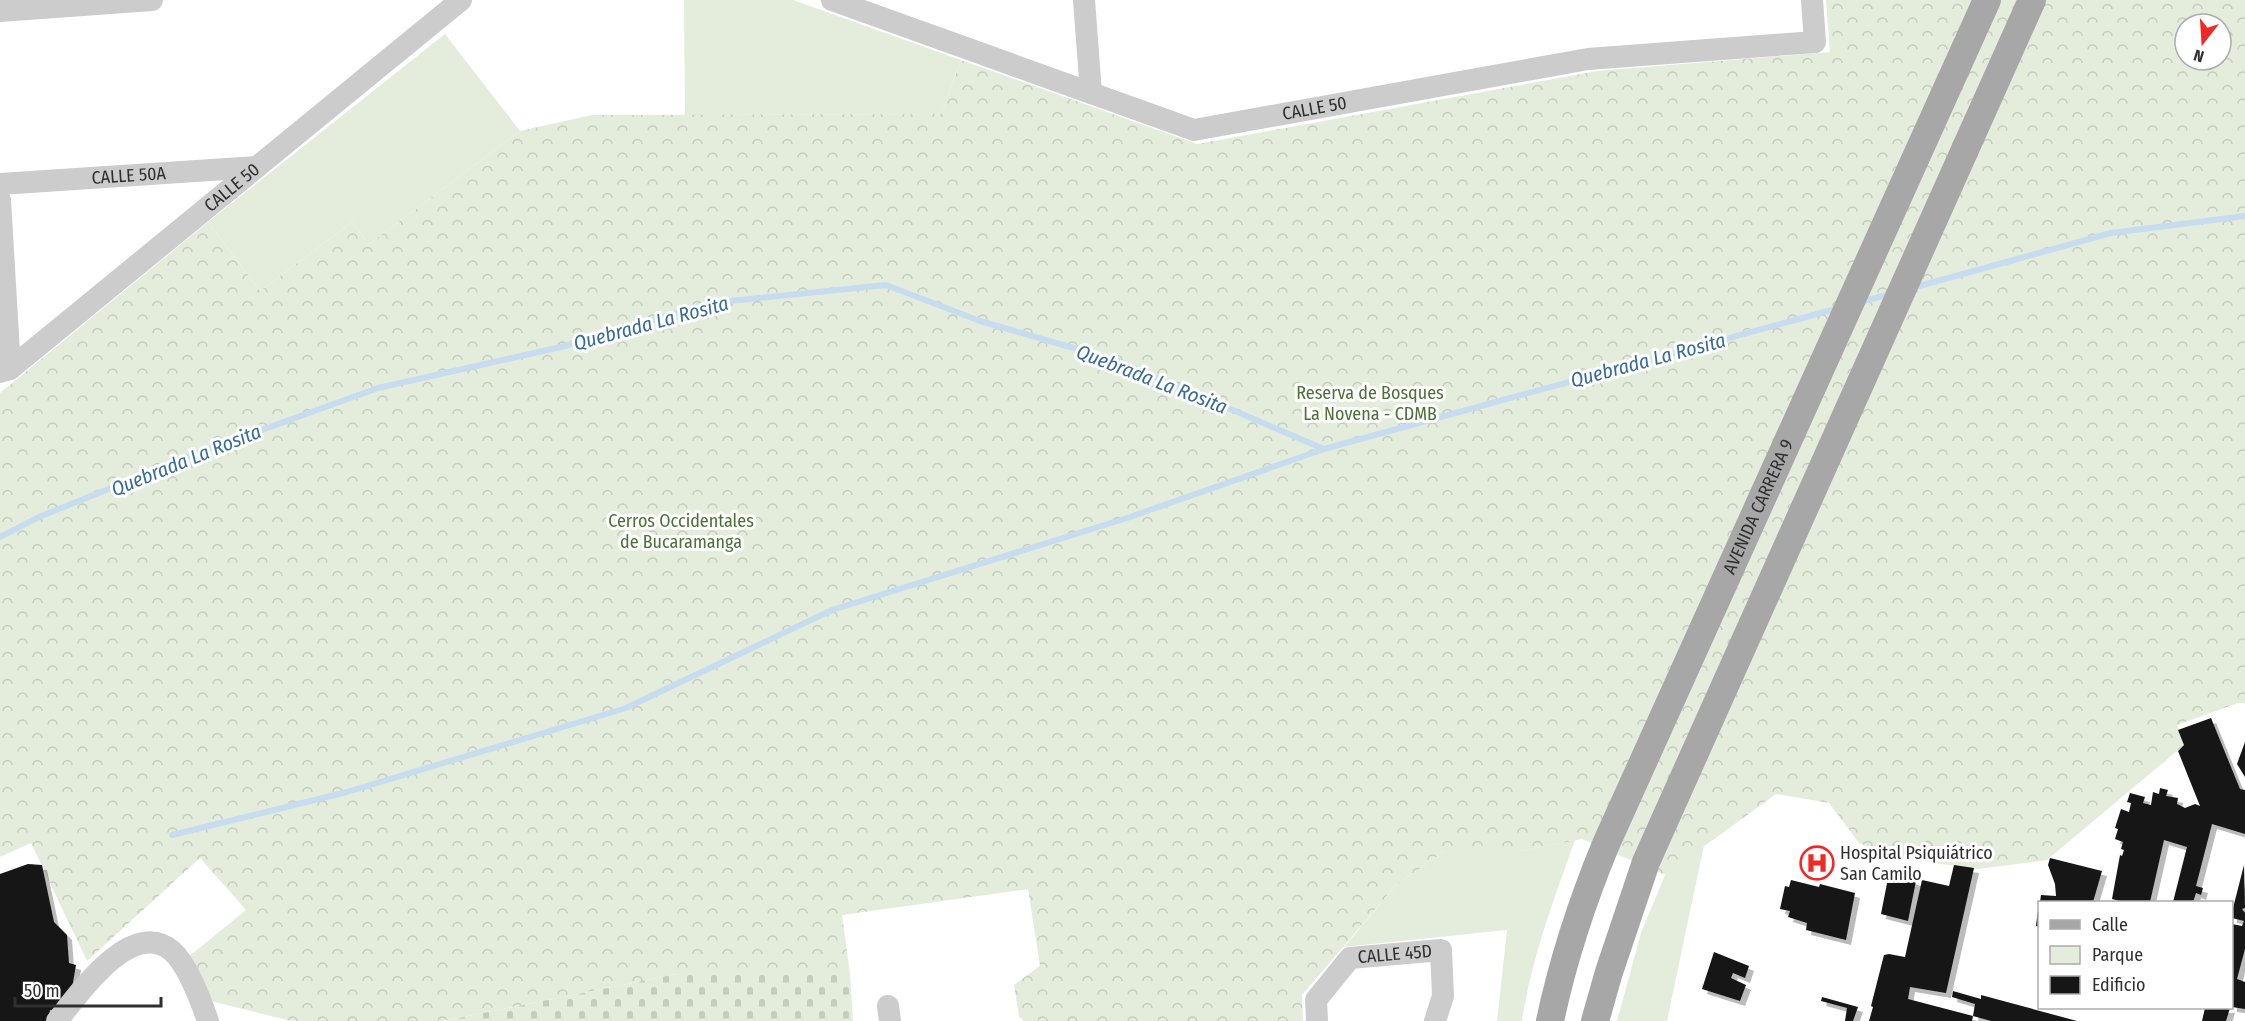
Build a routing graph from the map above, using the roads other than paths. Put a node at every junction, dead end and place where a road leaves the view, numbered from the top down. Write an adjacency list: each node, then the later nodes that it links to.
1 (152, 0): 8 (street)
2 (461, 0): 10 (street, CALLE 50)
3 (832, 0): 9 (street, CALLE 50)
4 (1084, 0): 9 (street)
5 (1812, 0): 9 (street, CALLE 50)
6 (1987, 0): 18 (main road, AVENIDA CARRERA 9)
7 (2032, 0): 19 (main road)
8 (0, 11)
9 (1091, 93)
10 (257, 167): 11 (street, CALLE 50A); 13 (street, CALLE 50)
11 (0, 184)
12 (0, 200): 13 (street)
13 (5, 370)
14 (57, 1021): 15 (street)
15 (208, 1021)
16 (1317, 1021): 17 (street, CALLE 45D)
17 (1435, 1021)
18 (1550, 1021)
19 (1595, 1021)

